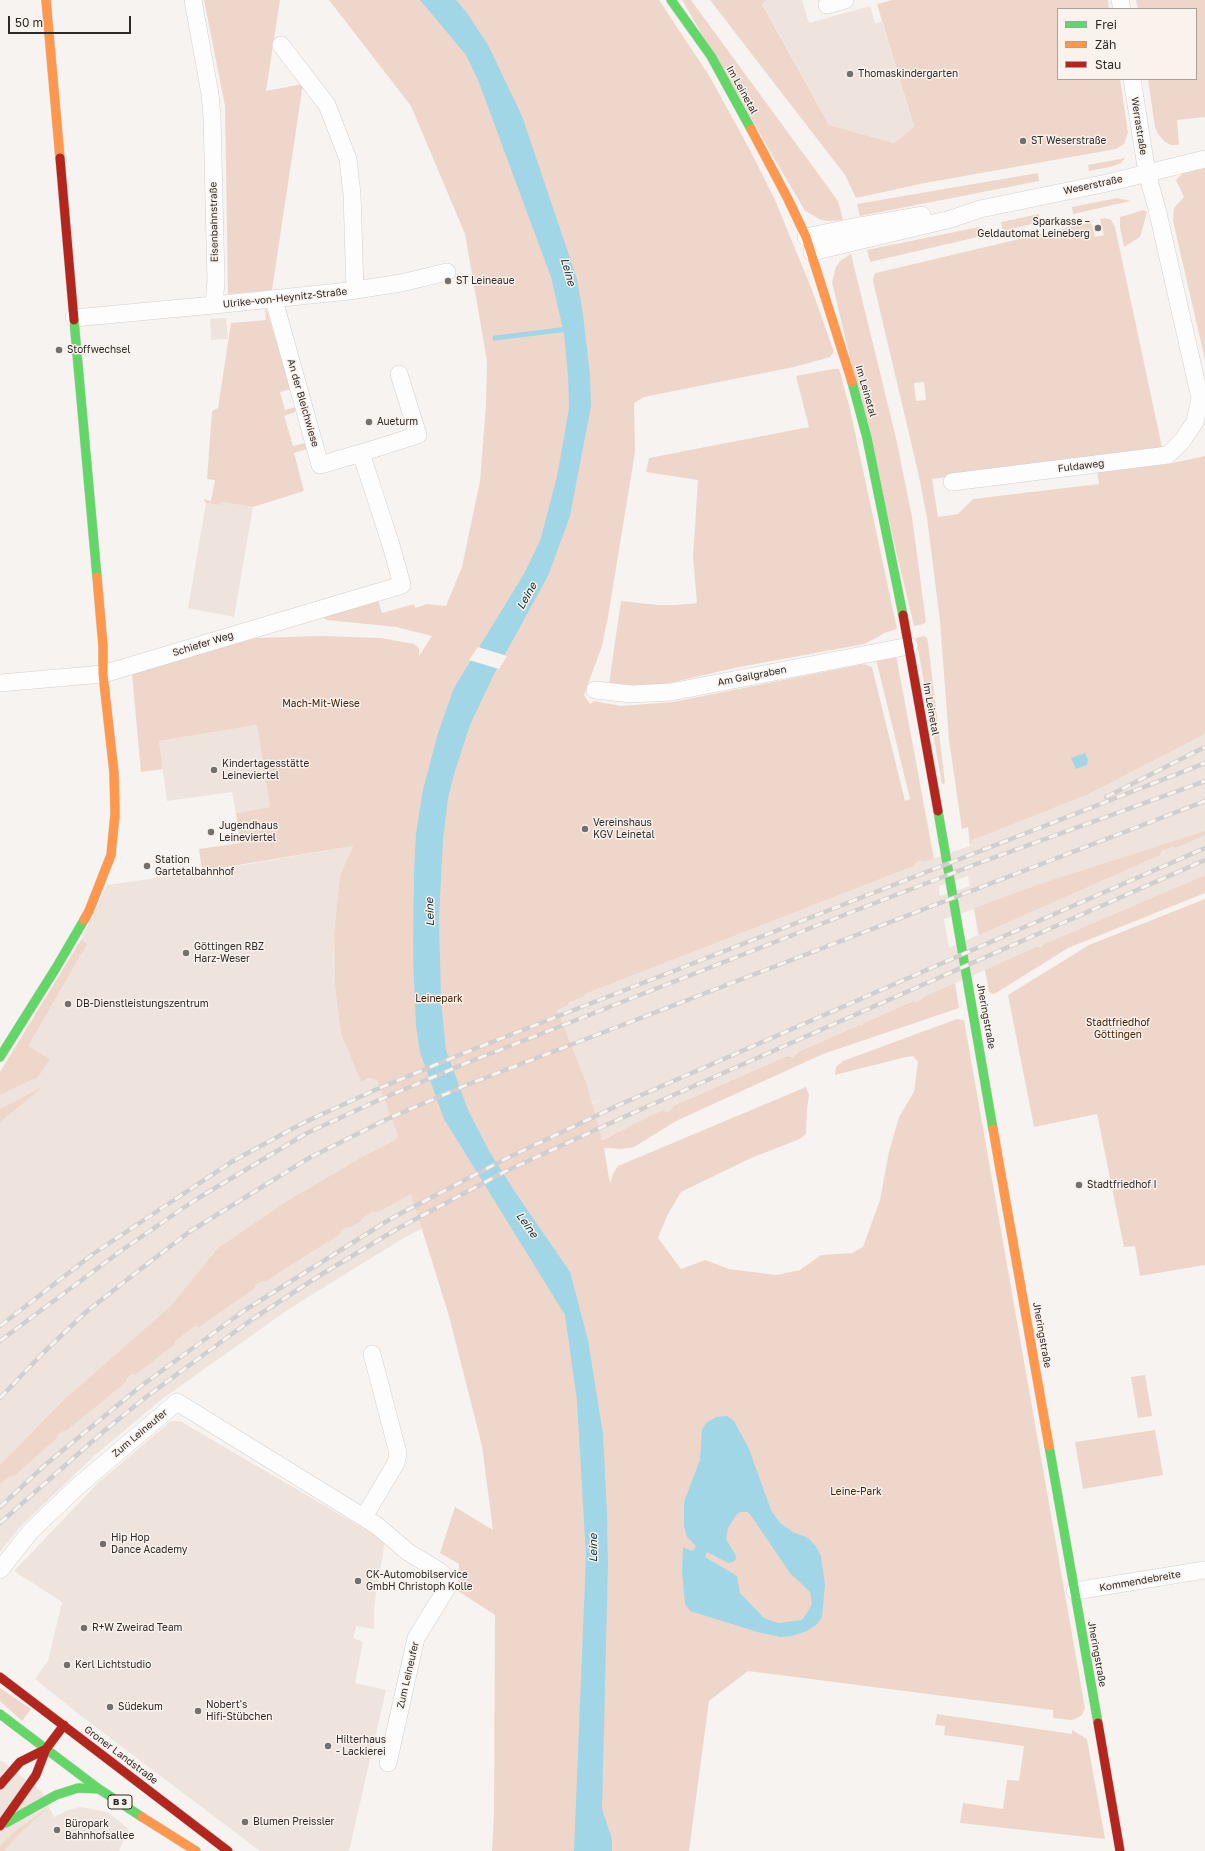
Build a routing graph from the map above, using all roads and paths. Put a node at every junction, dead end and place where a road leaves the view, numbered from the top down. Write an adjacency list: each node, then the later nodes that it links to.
1 (46, 0): 15 (main road)
2 (193, 0): 14 (street, Eisenbahnstraße)
3 (671, 0): 10 (main road, Im Leinetal)
4 (845, 0): 5 (street)
5 (827, 5)
6 (281, 45): 12 (street, Ulrike-von-Heynitz-Straße)
7 (1132, 80): 9 (street, Werrastraße)
8 (1205, 158): 9 (street, Weserstraße)
9 (1147, 173): 10 (street, Weserstraße); 17 (street, Fuldaweg)
10 (809, 245): 20 (main road, Im Leinetal)
11 (447, 272): 12 (street, Ulrike-von-Heynitz-Straße)
12 (355, 290): 13 (street, Ulrike-von-Heynitz-Straße)
13 (274, 300): 14 (street, Ulrike-von-Heynitz-Straße); 18 (street, An der Bleichwiese)
14 (214, 305): 15 (street)
15 (74, 318): 21 (main road)
16 (399, 374): 18 (street, An der Bleichwiese)
17 (1200, 423): 19 (street, Fuldaweg)
18 (361, 453): 21 (street, Schiefer Weg)
19 (952, 482)
20 (909, 646): 23 (street, Am Gailgraben); 24 (main road, Im Leinetal)
21 (103, 674): 22 (street, Schiefer Weg); 25 (main road)
22 (0, 683)
23 (595, 690)
24 (940, 823): 30 (main road, Jheringstraße)
25 (0, 1057)
26 (372, 1354): 27 (street)
27 (364, 1517): 28 (street, Zum Leineufer); 35 (street, Zum Leineufer)
28 (0, 1570)
29 (1205, 1570): 30 (street, Kommendebreite)
30 (1075, 1591): 41 (main road, Jheringstraße)
31 (0, 1677): 33 (main road, Groner Landstraße / B 3)
32 (0, 1714): 34 (main road, B 3)
33 (64, 1725): 34 (main road); 40 (main road, Groner Landstraße / B 3)
34 (46, 1749): 36 (main road); 37 (main road, B 3); 38 (main road)
35 (388, 1763)
36 (0, 1785)
37 (99, 1789): 38 (main road); 39 (main road, B 3)
38 (0, 1826)
39 (196, 1851)
40 (228, 1851)
41 (1120, 1851)

